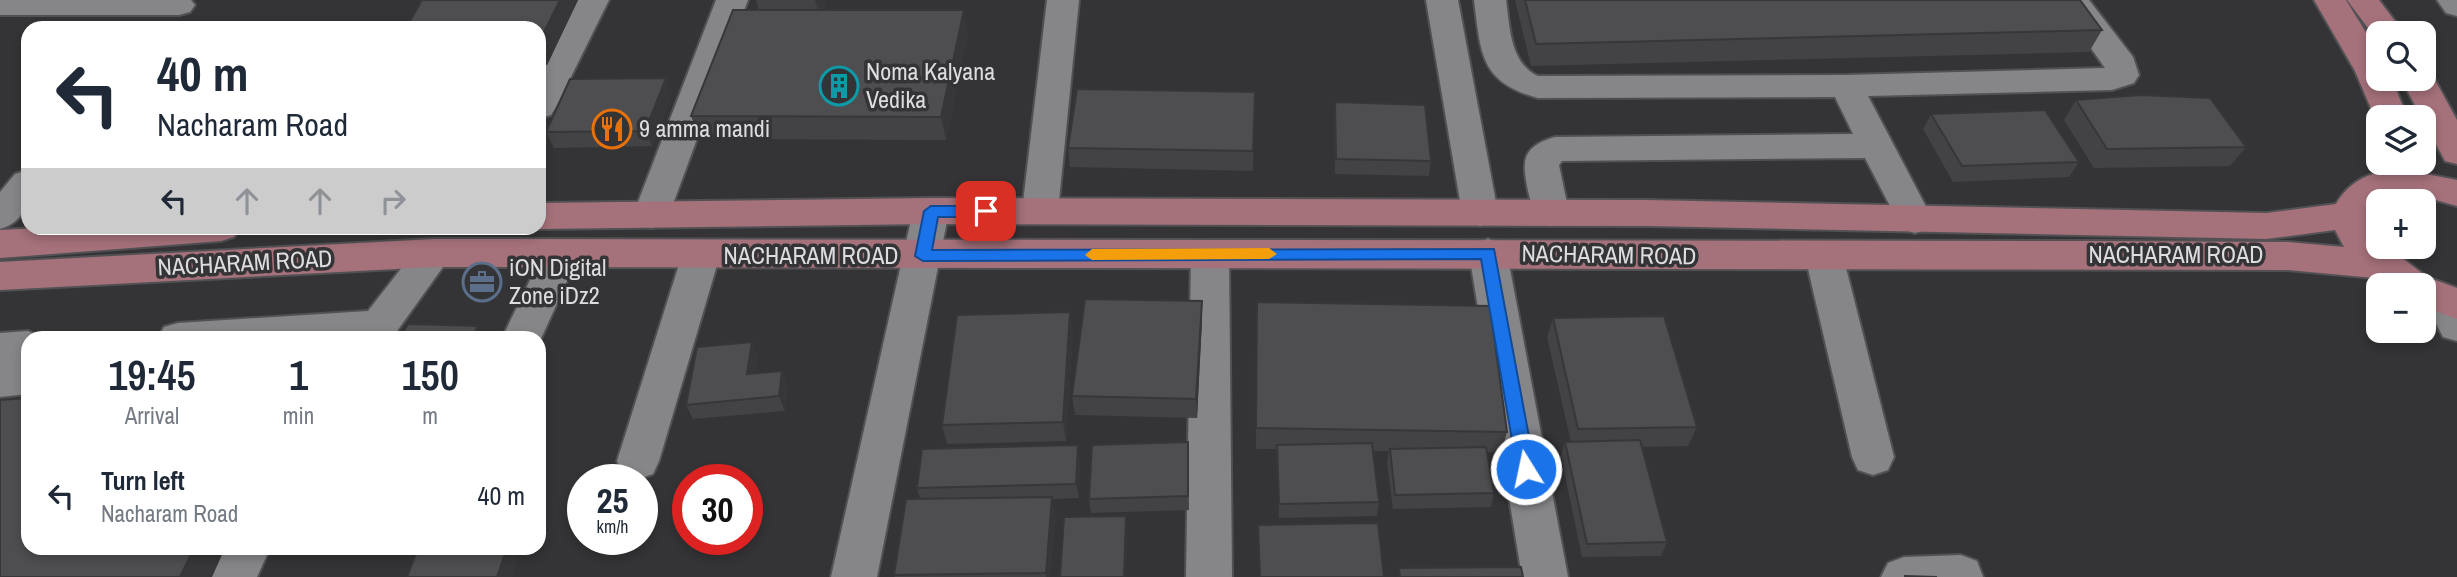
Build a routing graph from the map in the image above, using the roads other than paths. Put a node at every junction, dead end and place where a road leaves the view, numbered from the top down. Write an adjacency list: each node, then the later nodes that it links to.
1 (593, 0): 16 (street)
2 (732, 0): 28 (street)
3 (1063, 0): 25 (street)
4 (1442, 0): 26 (street)
5 (1490, 0): 14 (street)
6 (2073, 0): 14 (street)
7 (2330, 0): 17 (main road)
8 (2363, 0): 13 (main road)
9 (2453, 0): 11 (street)
10 (0, 5): 12 (street)
11 (2457, 6)
12 (174, 11)
13 (2379, 21)
14 (1846, 86): 18 (street)
15 (2424, 91): 19 (main road)
16 (546, 93)
17 (2387, 105)
18 (1877, 146): 27 (street); 32 (street)
19 (2457, 152)
20 (2387, 175): 29 (main road)
21 (2394, 175): 23 (main road)
22 (21, 191): 30 (street)
23 (2457, 193)
24 (931, 211): 25 (main road, NACHARAM ROAD); 28 (main road, NACHARAM ROAD); 40 (street)
25 (1040, 211): 26 (main road, NACHARAM ROAD)
26 (1480, 213): 27 (main road, NACHARAM ROAD)
27 (1551, 213): 32 (main road, NACHARAM ROAD)
28 (651, 215): 31 (main road, NACHARAM ROAD)
29 (2350, 215): 32 (main road, NACHARAM ROAD); 43 (main road)
30 (0, 216)
31 (546, 216)
32 (1922, 220): 42 (main road)
33 (95, 235): 34 (main road, NACHARAM ROAD)
34 (0, 244)
35 (434, 253): 39 (main road, NACHARAM ROAD); 44 (main road, NACHARAM ROAD); 46 (street)
36 (1488, 253): 37 (main road, NACHARAM ROAD); 41 (main road, NACHARAM ROAD); 59 (street)
37 (1210, 254): 40 (main road, NACHARAM ROAD); 58 (street)
38 (701, 255): 39 (main road, NACHARAM ROAD); 40 (main road, NACHARAM ROAD); 53 (street)
39 (560, 256): 47 (street)
40 (923, 256): 57 (street)
41 (1824, 256): 42 (main road, NACHARAM ROAD); 52 (street)
42 (1947, 256): 43 (main road, NACHARAM ROAD)
43 (2379, 264): 45 (main road)
44 (8, 281)
45 (2439, 302)
46 (376, 331)
47 (525, 331)
48 (21, 348): 49 (street)
49 (0, 349)
50 (21, 380): 51 (street)
51 (0, 381)
52 (1873, 457)
53 (638, 461)
54 (245, 555): 56 (street)
55 (1961, 575): 60 (street)
56 (234, 577)
57 (854, 577)
58 (1209, 577)
59 (1545, 577)
60 (1904, 577)

